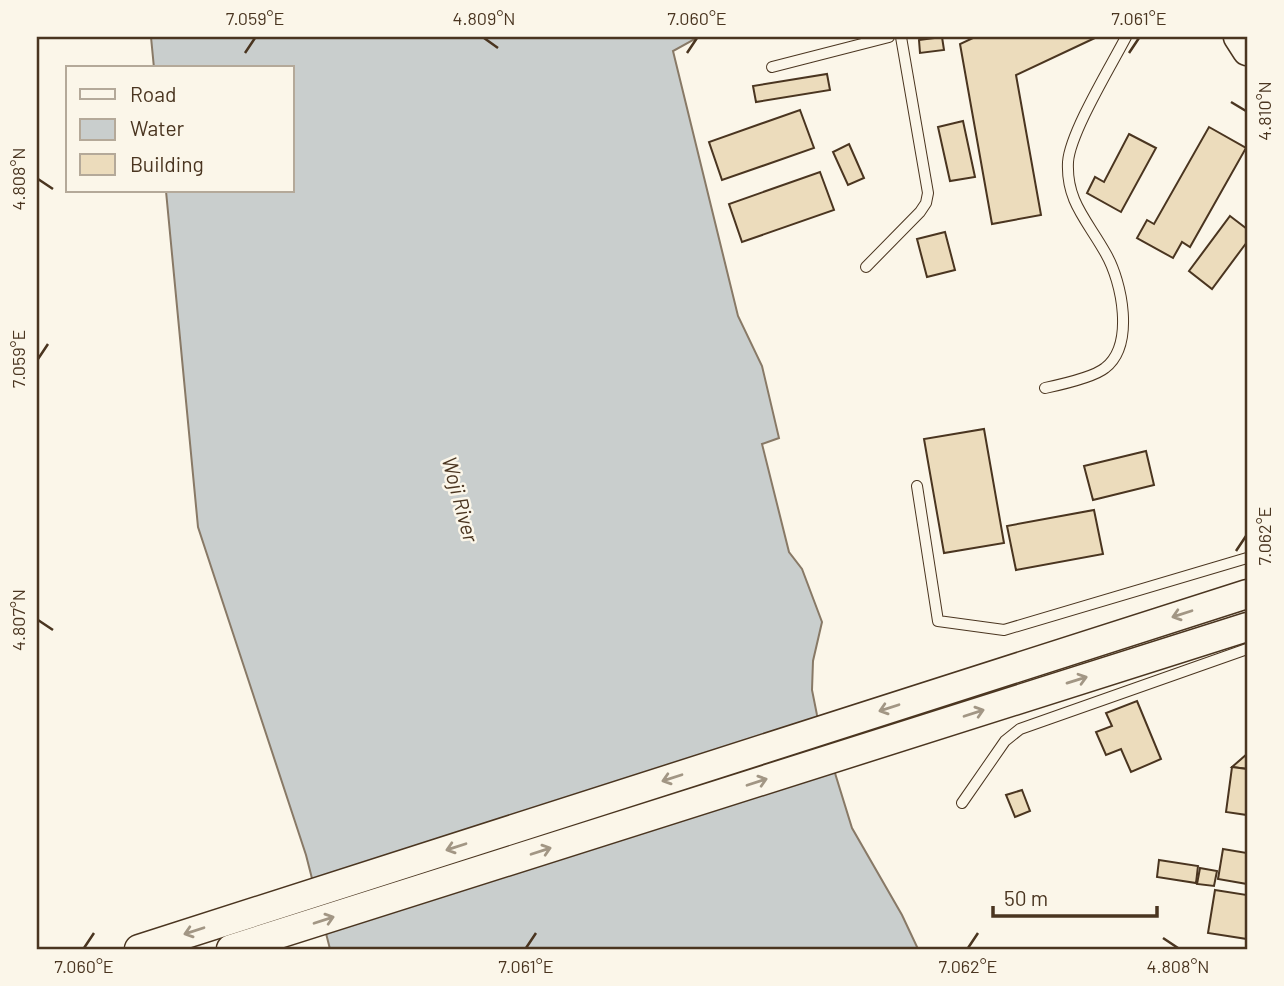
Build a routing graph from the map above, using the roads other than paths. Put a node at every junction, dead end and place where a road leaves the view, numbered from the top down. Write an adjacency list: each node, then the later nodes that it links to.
1 (889, 37): 4 (lane)
2 (901, 37): 5 (lane)
3 (1126, 37): 6 (lane)
4 (772, 67)
5 (866, 267)
6 (1045, 388)
7 (917, 486): 8 (lane)
8 (1247, 558)
9 (1247, 594): 13 (main road, one-way to 13)
10 (1247, 627): 14 (main road, one-way to 10)
11 (1247, 649): 12 (lane)
12 (962, 803)
13 (139, 949)
14 (231, 949)

